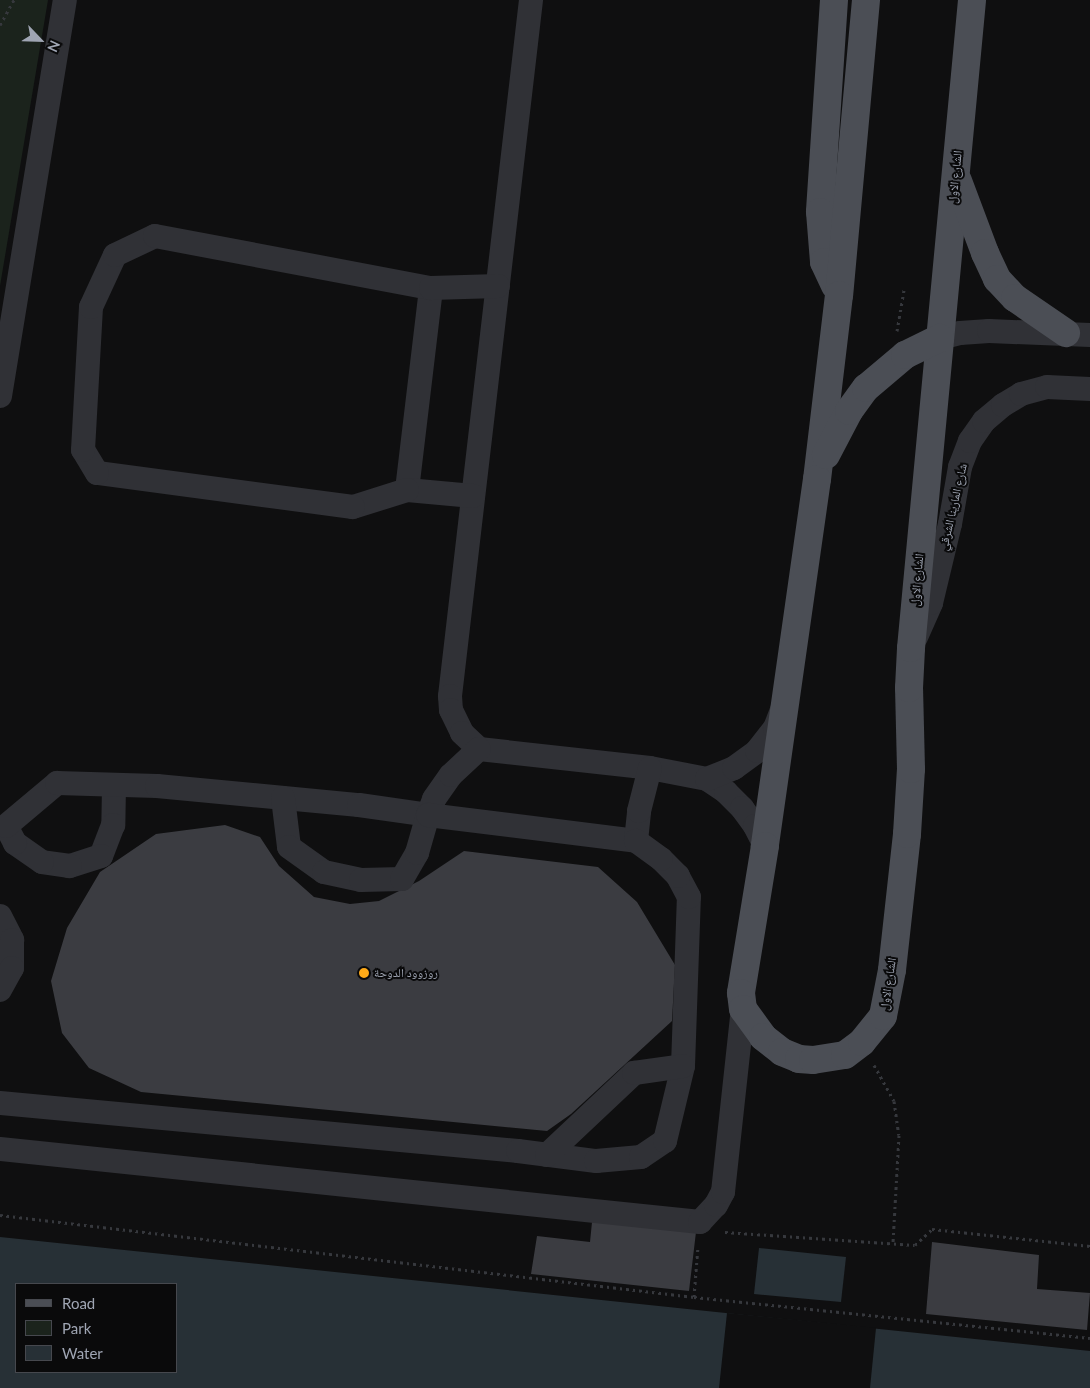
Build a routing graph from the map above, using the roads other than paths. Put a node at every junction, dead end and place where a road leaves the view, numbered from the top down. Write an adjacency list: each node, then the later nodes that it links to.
1 (65, 0): 13 (street)
2 (531, 0): 7 (street)
3 (866, 0): 9 (main road)
4 (972, 0): 6 (main road, الشارع الاول)
5 (834, 1): 9 (main road)
6 (956, 175): 10 (main road); 11 (main road, الشارع الاول)
7 (498, 286): 8 (street); 16 (street)
8 (431, 288): 15 (street); 15 (street)
9 (839, 295): 14 (main road)
10 (1078, 334): 11 (street)
11 (940, 338): 14 (main road); 17 (main road, الشارع الاول)
12 (1090, 389): 17 (street, شارع المارينا الشرقي)
13 (0, 396)
14 (817, 479): 18 (main road)
15 (407, 490): 16 (street)
16 (473, 496): 19 (street)
17 (911, 648): 30 (main road, الشارع الاول)
18 (786, 702): 21 (street); 27 (main road)
19 (479, 748): 20 (street); 24 (street)
20 (650, 768): 21 (street); 26 (street)
21 (708, 779): 27 (street)
22 (114, 786): 23 (street); 25 (street); 25 (street)
23 (283, 798): 24 (street); 24 (street)
24 (428, 815): 26 (street)
25 (3, 829)
26 (636, 841): 31 (street)
27 (765, 846): 30 (main road)
28 (0, 916): 29 (street)
29 (0, 990)
30 (743, 1009): 33 (street)
31 (683, 1066): 34 (street); 34 (street)
32 (0, 1103): 34 (street)
33 (0, 1148)
34 (547, 1155)

